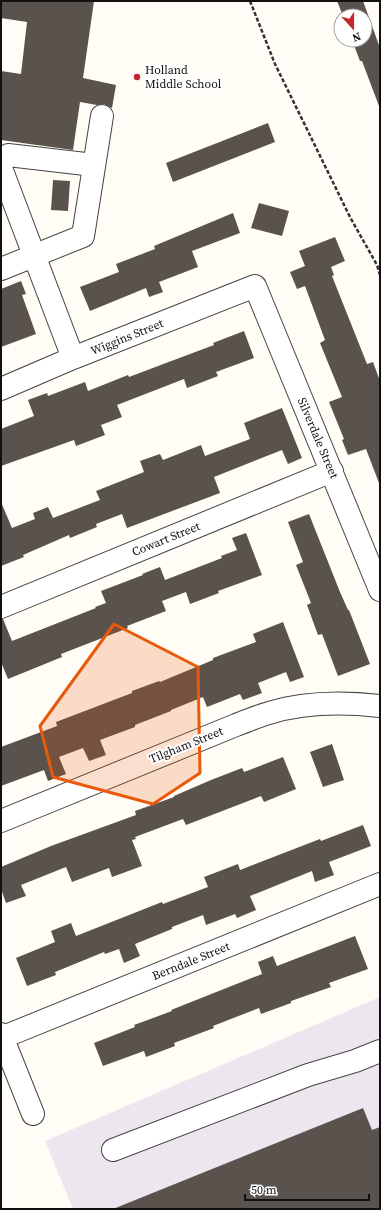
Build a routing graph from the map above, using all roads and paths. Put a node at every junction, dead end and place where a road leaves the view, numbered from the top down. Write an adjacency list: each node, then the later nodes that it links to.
1 (250, 1): 8 (path)
2 (102, 116): 4 (street)
3 (1, 161): 4 (street)
4 (94, 165): 6 (street)
5 (1, 168): 6 (street)
6 (37, 264): 7 (street); 10 (street)
7 (1, 270)
8 (380, 274)
9 (255, 286): 10 (street, Wiggins Street); 12 (street, Silverdale Street)
10 (73, 358): 11 (street, Wiggins Street)
11 (1, 389)
12 (332, 471): 13 (street, Silverdale Street); 14 (street, Cowart Street)
13 (380, 590)
14 (1, 607)
15 (380, 706): 16 (street, Tilgham Street)
16 (1, 821)
17 (380, 884): 18 (street, Berndale Street)
18 (2, 1036): 20 (street)
19 (380, 1051): 21 (street)
20 (33, 1114)
21 (113, 1150)

